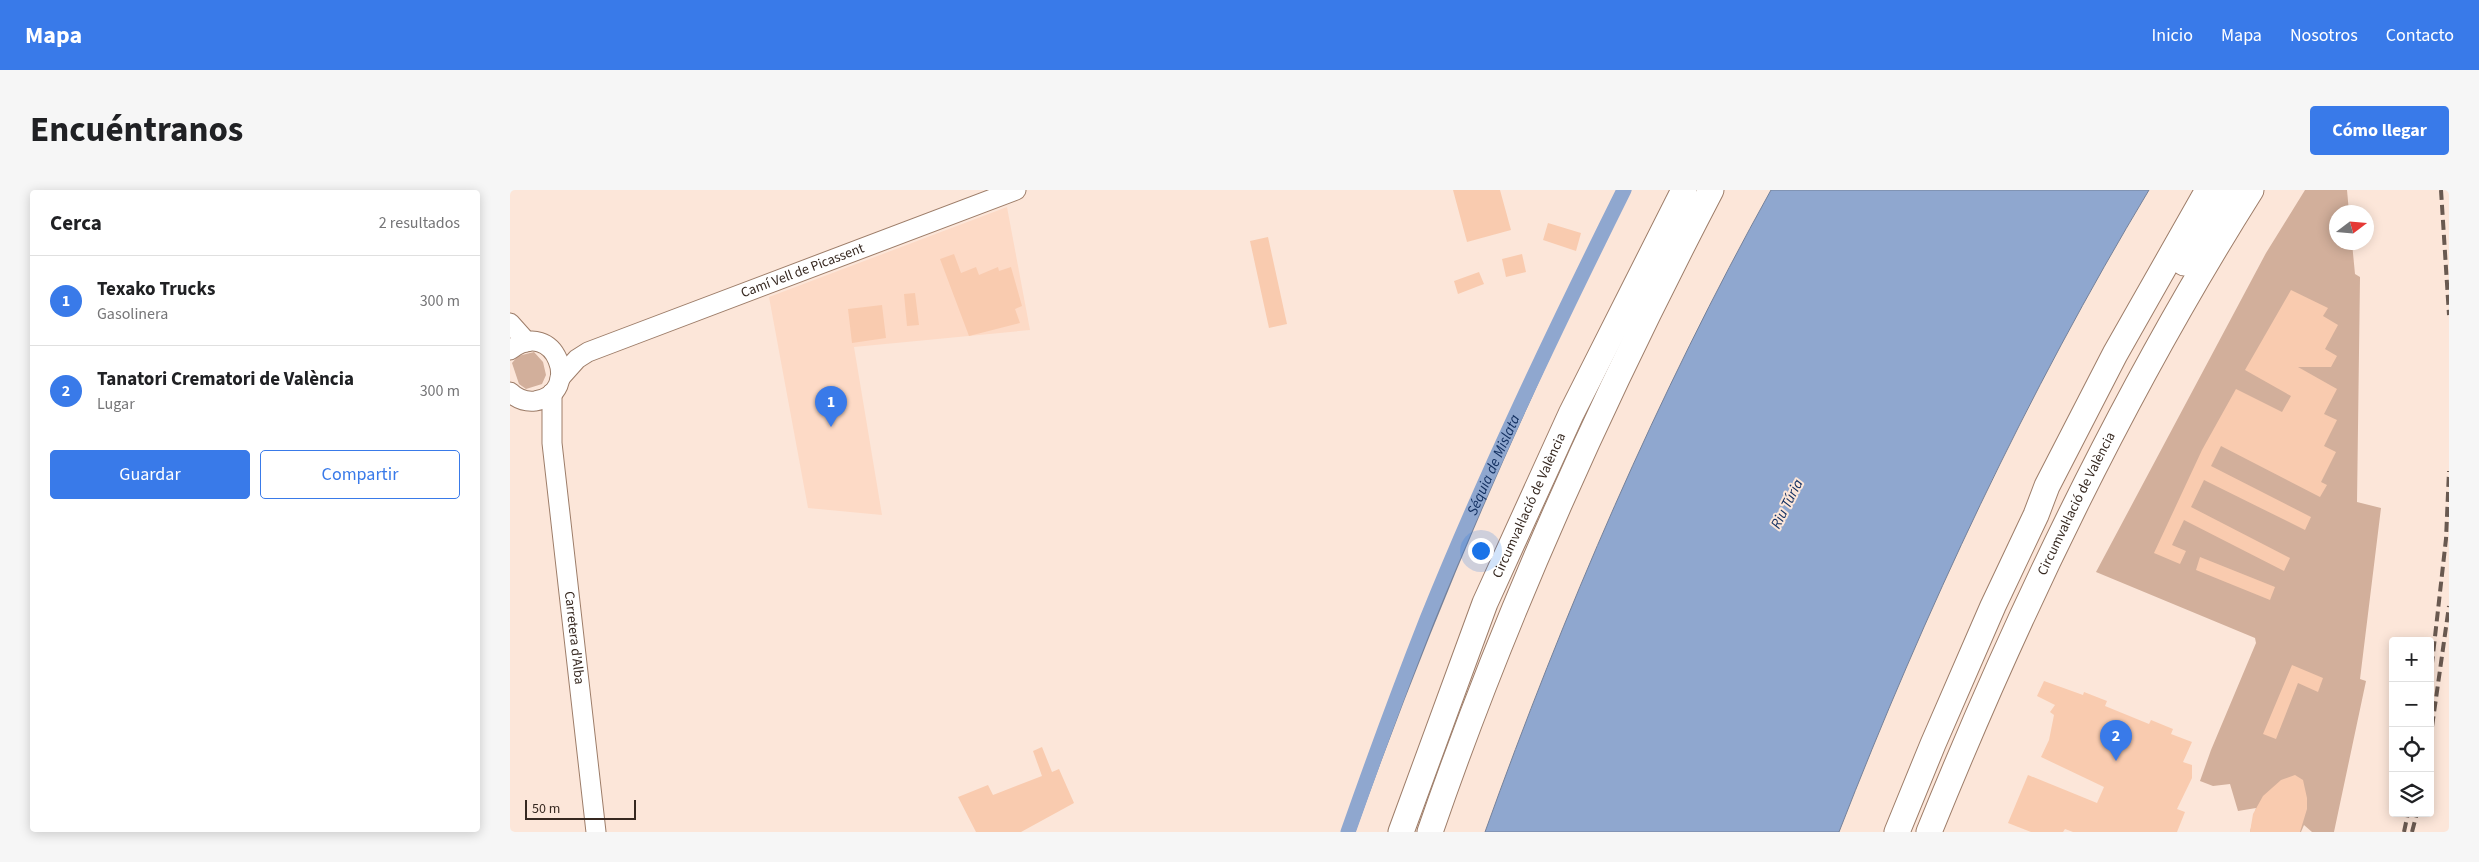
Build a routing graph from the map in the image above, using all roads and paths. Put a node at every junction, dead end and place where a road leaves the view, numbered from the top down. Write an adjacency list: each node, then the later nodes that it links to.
1 (1016, 190): 11 (street, Camí Vell de Picassent)
2 (1684, 190): 16 (highway, Circumval·lació de València)
3 (1711, 190): 17 (highway, Circumval·lació de València)
4 (2208, 190): 14 (highway)
5 (2234, 190): 14 (highway)
6 (2251, 190): 19 (highway, Circumval·lació de València)
7 (510, 323): 8 (street)
8 (527, 342): 9 (street, Camí Vell de Picassent); 10 (street)
9 (549, 347): 11 (street, Camí Vell de Picassent); 12 (street, Carretera d'Alba)
10 (510, 350)
11 (588, 352): 12 (street, Camí Vell de Picassent)
12 (550, 390): 13 (street); 15 (street, Carretera d'Alba)
13 (510, 392)
14 (2036, 514): 18 (highway)
15 (596, 832)
16 (1401, 832)
17 (1430, 832)
18 (1897, 832)
19 (1929, 832)

